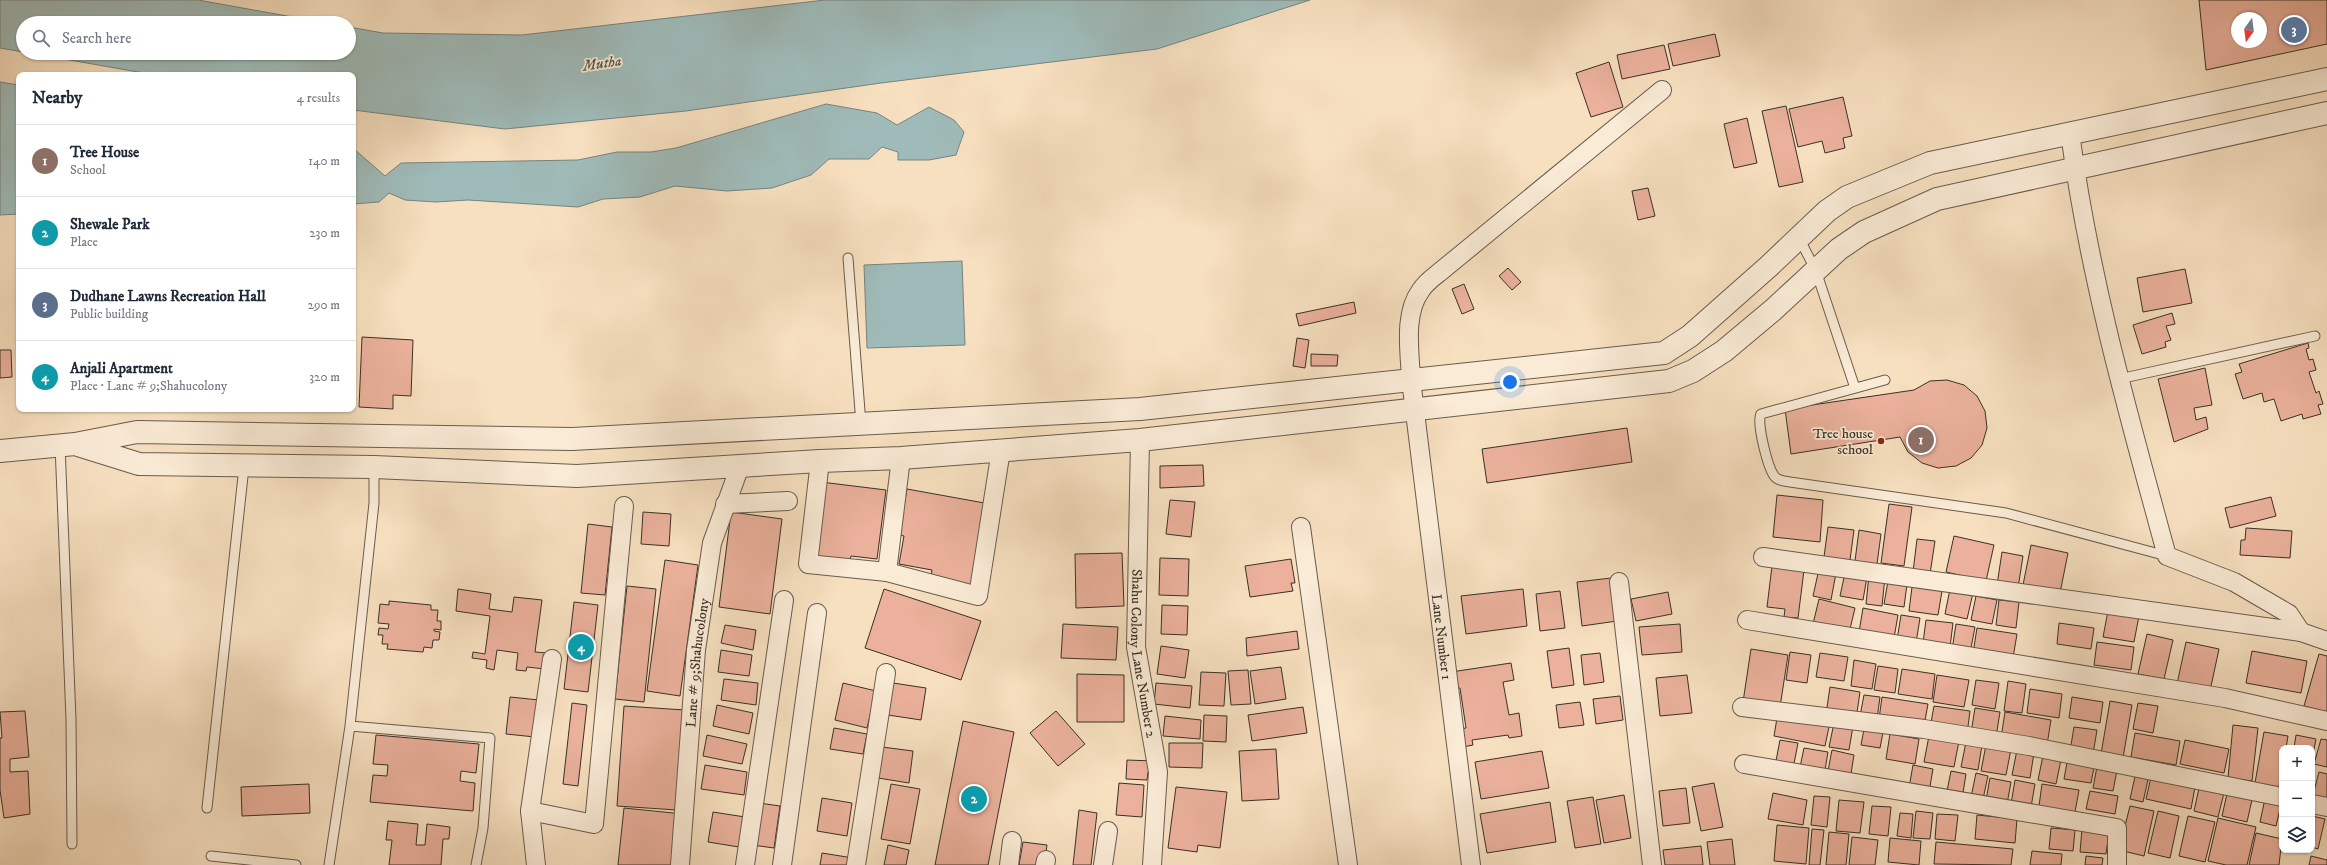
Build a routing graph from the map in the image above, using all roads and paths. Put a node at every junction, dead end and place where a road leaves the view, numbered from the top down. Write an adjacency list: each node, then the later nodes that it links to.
1 (2327, 79): 4 (street)
2 (1662, 90): 11 (street, Lane Number 1)
3 (2327, 113): 5 (street)
4 (2070, 133): 5 (street); 6 (street)
5 (2075, 169): 8 (street); 10 (street)
6 (1798, 238): 8 (lane); 11 (street)
7 (848, 258): 15 (lane)
8 (1816, 271): 13 (lane); 14 (street)
9 (2315, 336): 10 (lane)
10 (2119, 379): 29 (street)
11 (1410, 380): 14 (street, Lane Number 1); 15 (street)
12 (1885, 380): 13 (lane)
13 (1855, 388): 29 (lane)
14 (1414, 410): 16 (street); 65 (street, Lane Number 1)
15 (861, 424): 17 (street)
16 (1140, 440): 18 (street); 63 (street, Shahu Colony Lane Number 2)
17 (67, 444): 19 (street); 24 (street); 51 (lane)
18 (1001, 450): 20 (street); 31 (street)
19 (0, 451)
20 (901, 458): 21 (street); 31 (street)
21 (820, 461): 23 (street); 31 (street)
22 (374, 466): 23 (street); 24 (street); 42 (lane)
23 (740, 466): 26 (street, Lane # 9;Shahucolony)
24 (244, 467): 46 (lane)
25 (788, 500): 26 (street)
26 (725, 504): 57 (street, Lane # 9;Shahucolony)
27 (624, 506): 48 (street)
28 (1301, 527): 64 (street)
29 (2167, 556): 36 (street)
30 (1763, 557): 36 (street)
31 (887, 572)
32 (1619, 582): 66 (street)
33 (784, 600): 58 (street)
34 (817, 613): 59 (street)
35 (1747, 620): 41 (street)
36 (2301, 632): 37 (street)
37 (2327, 641)
38 (552, 659): 48 (street)
39 (886, 672): 60 (street)
40 (1742, 708): 44 (street)
41 (2327, 722)
42 (350, 726): 54 (lane); 55 (lane)
43 (1744, 764): 67 (street)
44 (2279, 796)
45 (2315, 805): 47 (street)
46 (207, 808)
47 (2327, 808)
48 (530, 811): 56 (street)
49 (1108, 831): 62 (street)
50 (1012, 840): 61 (street)
51 (72, 844)
52 (211, 856): 53 (lane)
53 (296, 865)
54 (329, 865)
55 (476, 865)
56 (536, 865)
57 (680, 865)
58 (745, 865)
59 (782, 865)
60 (856, 865)
61 (1009, 865)
62 (1103, 865)
63 (1152, 865)
64 (1348, 865)
65 (1471, 865)
66 (1652, 865)
67 (2117, 865)

